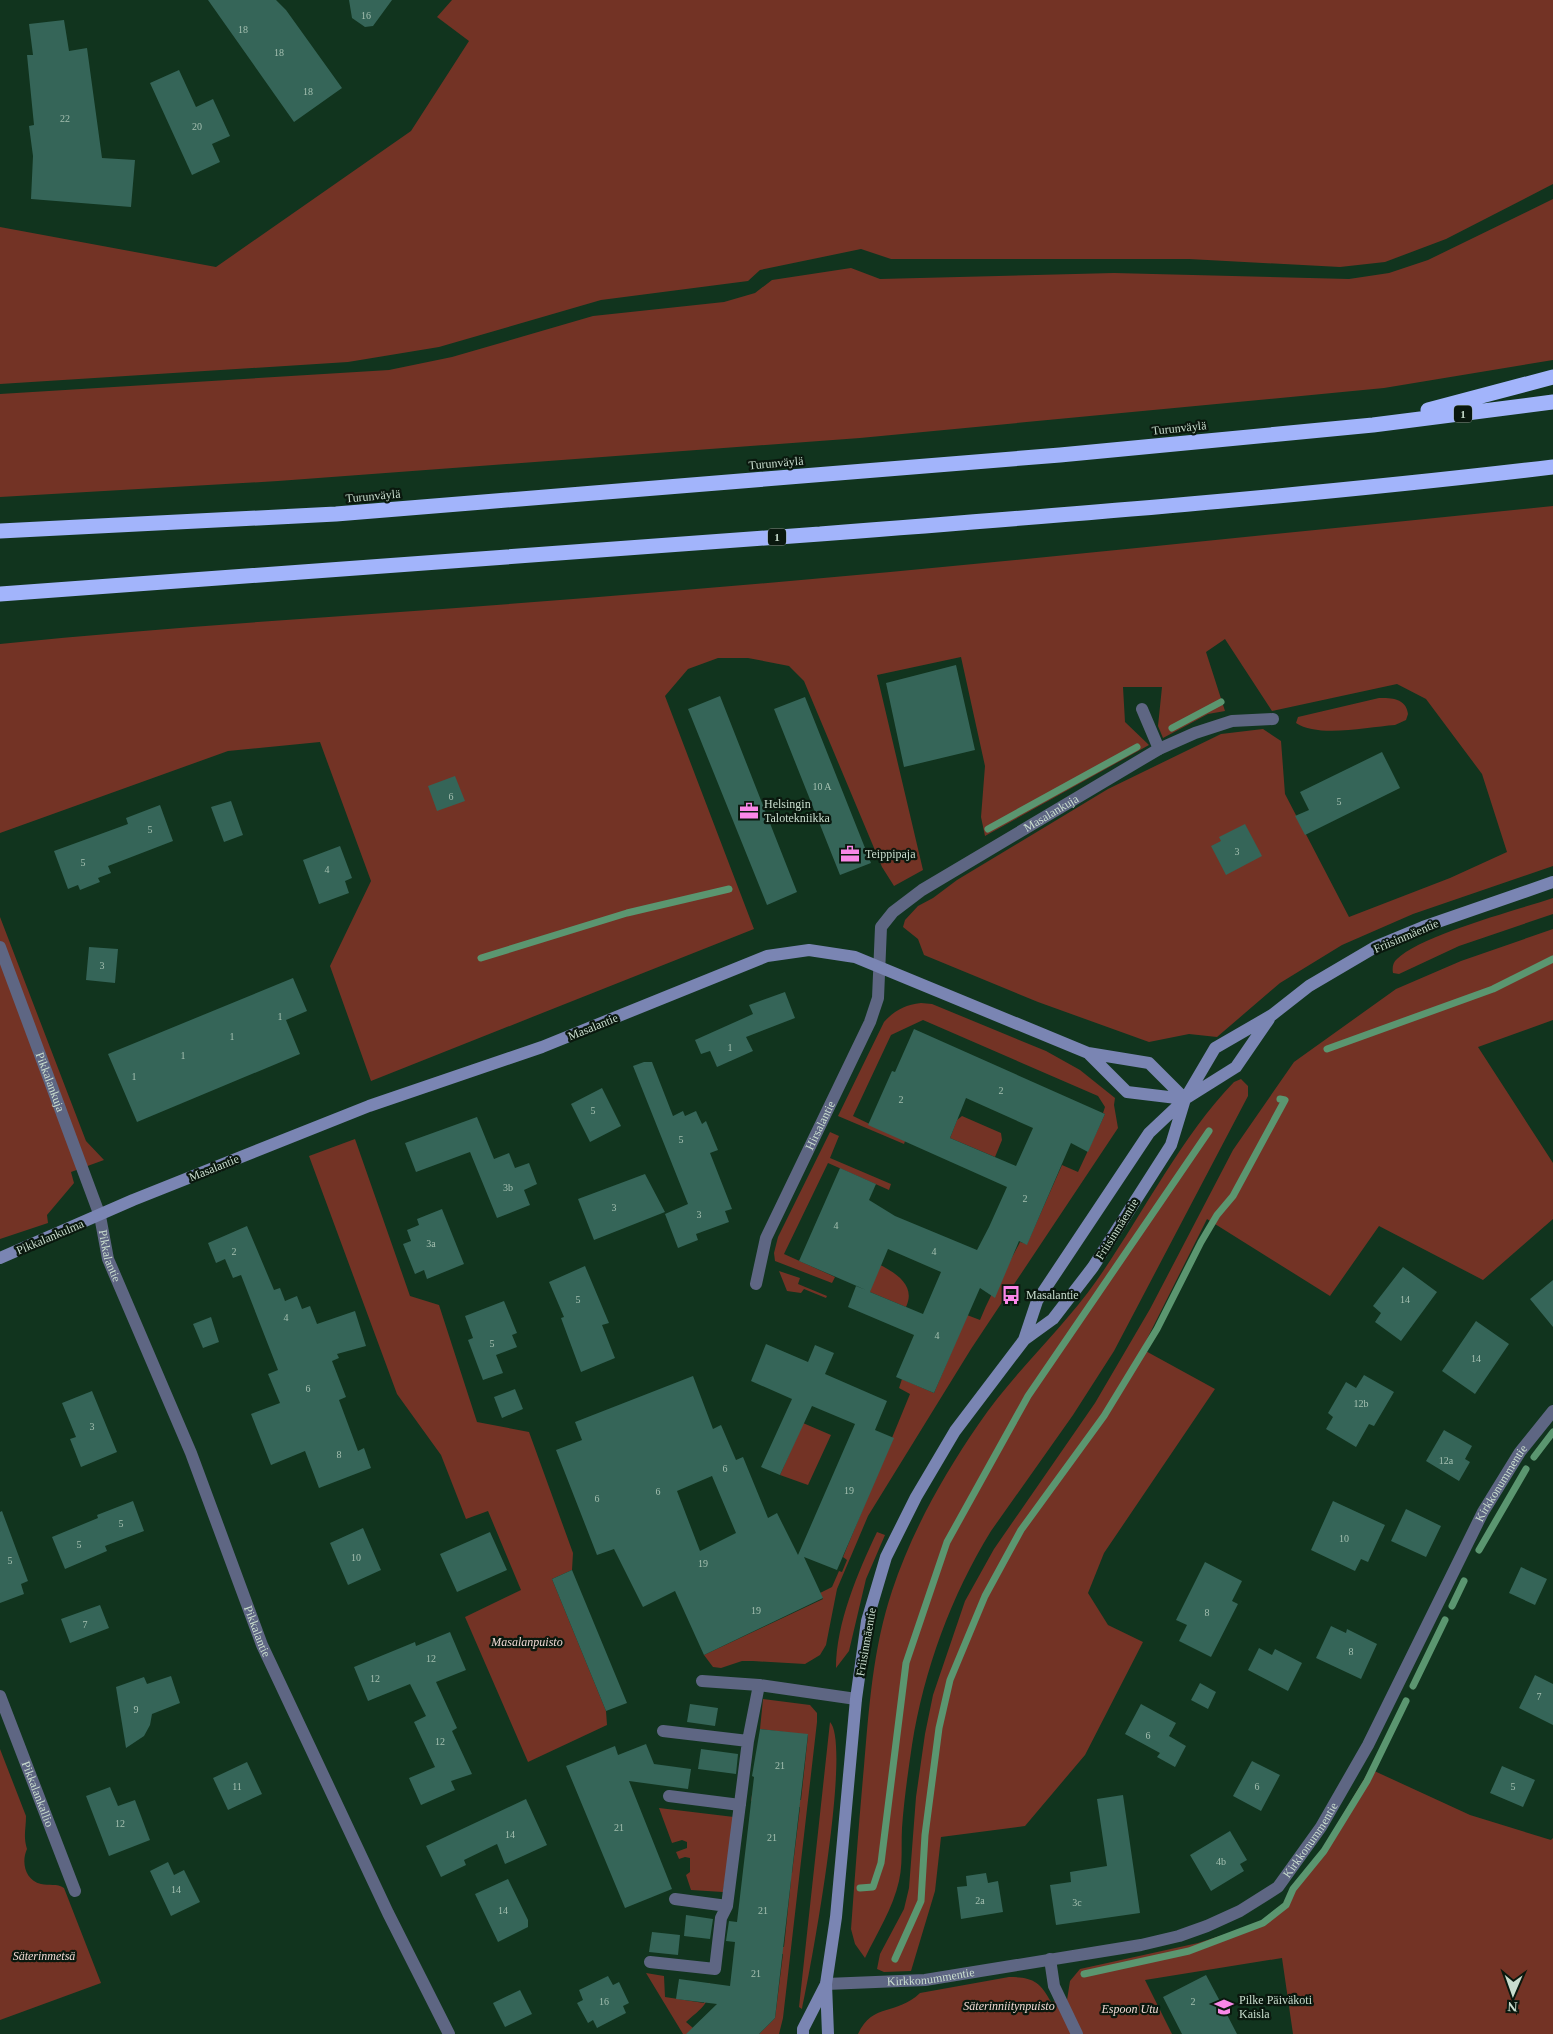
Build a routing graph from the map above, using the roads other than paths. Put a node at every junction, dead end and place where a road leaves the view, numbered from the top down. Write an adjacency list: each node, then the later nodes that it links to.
1 (1553, 377): 3 (highway)
2 (1553, 402): 3 (highway, Turunväylä / 1)
3 (1373, 424): 5 (highway, Turunväylä / 1)
4 (1553, 467): 6 (highway, 1)
5 (0, 531)
6 (0, 594)
7 (1142, 709): 9 (street)
8 (1273, 719): 9 (street, Masalankuja)
9 (1159, 749): 12 (street, Masalankuja)
10 (1553, 882): 13 (main road, Friisinmäentie)
11 (0, 947): 16 (street, Pikkalankuja)
12 (878, 966): 14 (main road, Masalantie); 16 (main road, Masalantie); 18 (street, Hirsalantie)
13 (1272, 1015): 15 (main road, Friisinmäentie); 15 (main road, Friisinmäentie)
14 (1088, 1053): 15 (main road, Masalantie); 15 (main road, Masalantie)
15 (1185, 1099): 19 (main road, Friisinmäentie); 19 (main road, Friisinmäentie)
16 (100, 1216): 17 (main road, Pikkalankulma); 35 (street, Pikkalantie)
17 (0, 1258)
18 (756, 1284)
19 (1024, 1340): 24 (main road, Friisinmäentie)
20 (1553, 1411): 32 (street, Kirkkonummentie)
21 (702, 1682): 22 (street)
22 (759, 1685): 24 (street); 26 (street)
23 (0, 1696): 29 (street, Pikkalankallio)
24 (856, 1699): 34 (main road, Friisinmäentie)
25 (663, 1731): 26 (street)
26 (748, 1741): 28 (street)
27 (669, 1796): 28 (street)
28 (740, 1805): 31 (street)
29 (75, 1891)
30 (675, 1899): 31 (street)
31 (727, 1906): 33 (street)
32 (1050, 1959): 34 (street, Kirkkonummentie); 38 (street)
33 (650, 1962)
34 (826, 1984): 36 (main road, Friisinmäentie); 37 (main road, Friisinmäentie)
35 (449, 2034)
36 (803, 2034)
37 (828, 2034)
38 (1077, 2034)

